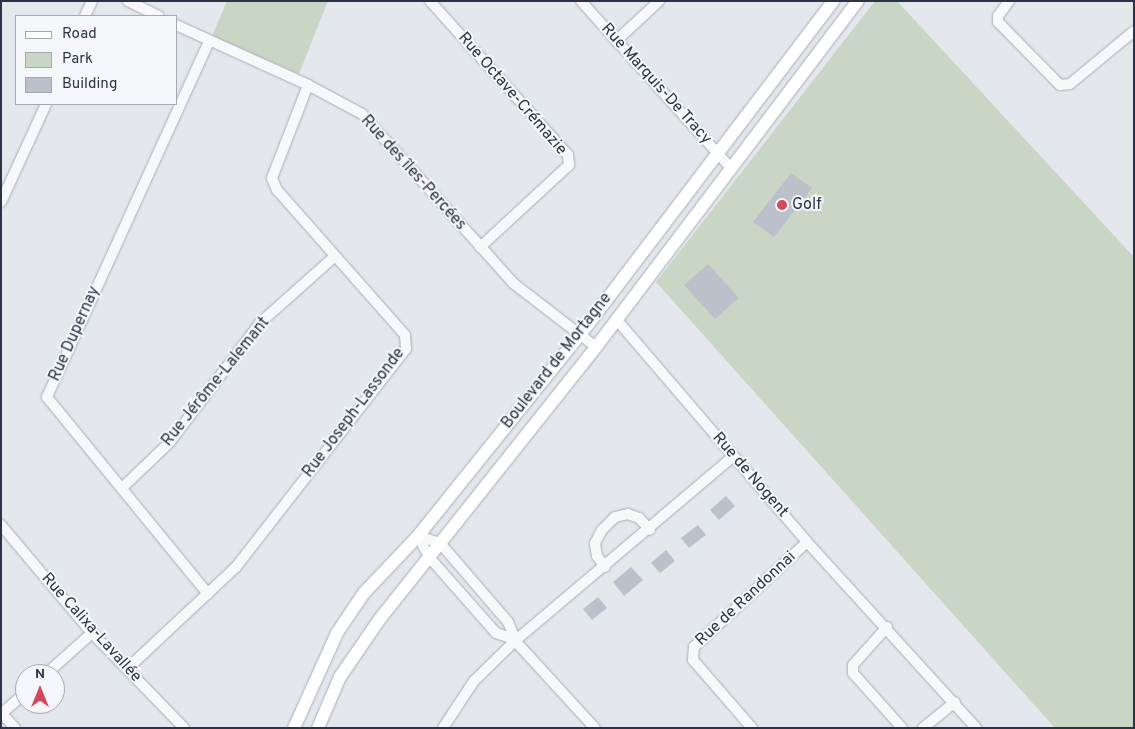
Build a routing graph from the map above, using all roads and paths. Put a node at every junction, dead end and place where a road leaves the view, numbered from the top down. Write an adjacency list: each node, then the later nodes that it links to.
1 (92, 1): 9 (street)
2 (128, 1): 10 (street)
3 (430, 1): 20 (street, Rue Octave-Crémazie)
4 (581, 1): 14 (street, Rue Marquis-De Tracy)
5 (659, 1): 14 (street)
6 (833, 1): 17 (main road, Boulevard de Mortagne)
7 (858, 1): 18 (main road, Boulevard de Mortagne)
8 (1009, 1): 12 (street)
9 (85, 15)
10 (157, 15)
11 (178, 26): 13 (street, Rue des îles-Percées)
12 (1134, 30)
13 (209, 41): 15 (street, Rue des îles-Percées); 26 (street, Rue Dupernay)
14 (616, 41): 17 (street, Rue Marquis-De Tracy)
15 (308, 85): 20 (street, Rue des îles-Percées); 21 (street, Rue Joseph-Lassonde)
16 (46, 105): 19 (street)
17 (717, 152): 18 (street, Rue Marquis-De Tracy); 23 (main road, Boulevard de Mortagne)
18 (730, 167): 22 (main road, Boulevard de Mortagne)
19 (1, 202)
20 (480, 247): 23 (street, Rue des îles-Percées)
21 (334, 256): 26 (street, Rue Jérôme-Lalemant); 34 (street, Rue Joseph-Lassonde)
22 (616, 319): 24 (main road, Boulevard de Mortagne); 25 (street, Rue de Nogent)
23 (579, 334): 24 (street, Rue des îles-Percées); 29 (main road, Boulevard de Mortagne)
24 (596, 348): 31 (main road, Boulevard de Mortagne)
25 (734, 456): 28 (street); 30 (street, Rue de Nogent)
26 (122, 488): 34 (street, Rue Dupernay)
27 (1, 525): 36 (street, Rue Calixa-Lavallée)
28 (650, 530): 33 (street); 33 (street)
29 (418, 536): 31 (street); 32 (street); 45 (main road, Boulevard de Mortagne)
30 (807, 542): 35 (street, Rue de Nogent); 49 (street, Rue de Randonnai)
31 (440, 543): 32 (main road, Boulevard de Mortagne); 37 (street)
32 (429, 557): 37 (street); 46 (main road, Boulevard de Mortagne)
33 (605, 567): 37 (street)
34 (208, 594): 39 (street, Rue Joseph-Lassonde)
35 (888, 627): 41 (street, Rue de Nogent); 50 (street)
36 (92, 633): 38 (street); 39 (street, Rue Calixa-Lavallée)
37 (516, 640): 47 (street); 48 (street)
38 (57, 664)
39 (128, 668): 44 (street, Rue Calixa-Lavallée)
40 (15, 702): 42 (street)
41 (955, 702): 51 (street); 52 (street, Rue de Nogent)
42 (2, 714): 43 (street)
43 (15, 728)
44 (184, 728)
45 (294, 728)
46 (318, 728)
47 (443, 728)
48 (596, 728)
49 (752, 728)
50 (902, 728)
51 (923, 728)
52 (976, 728)

